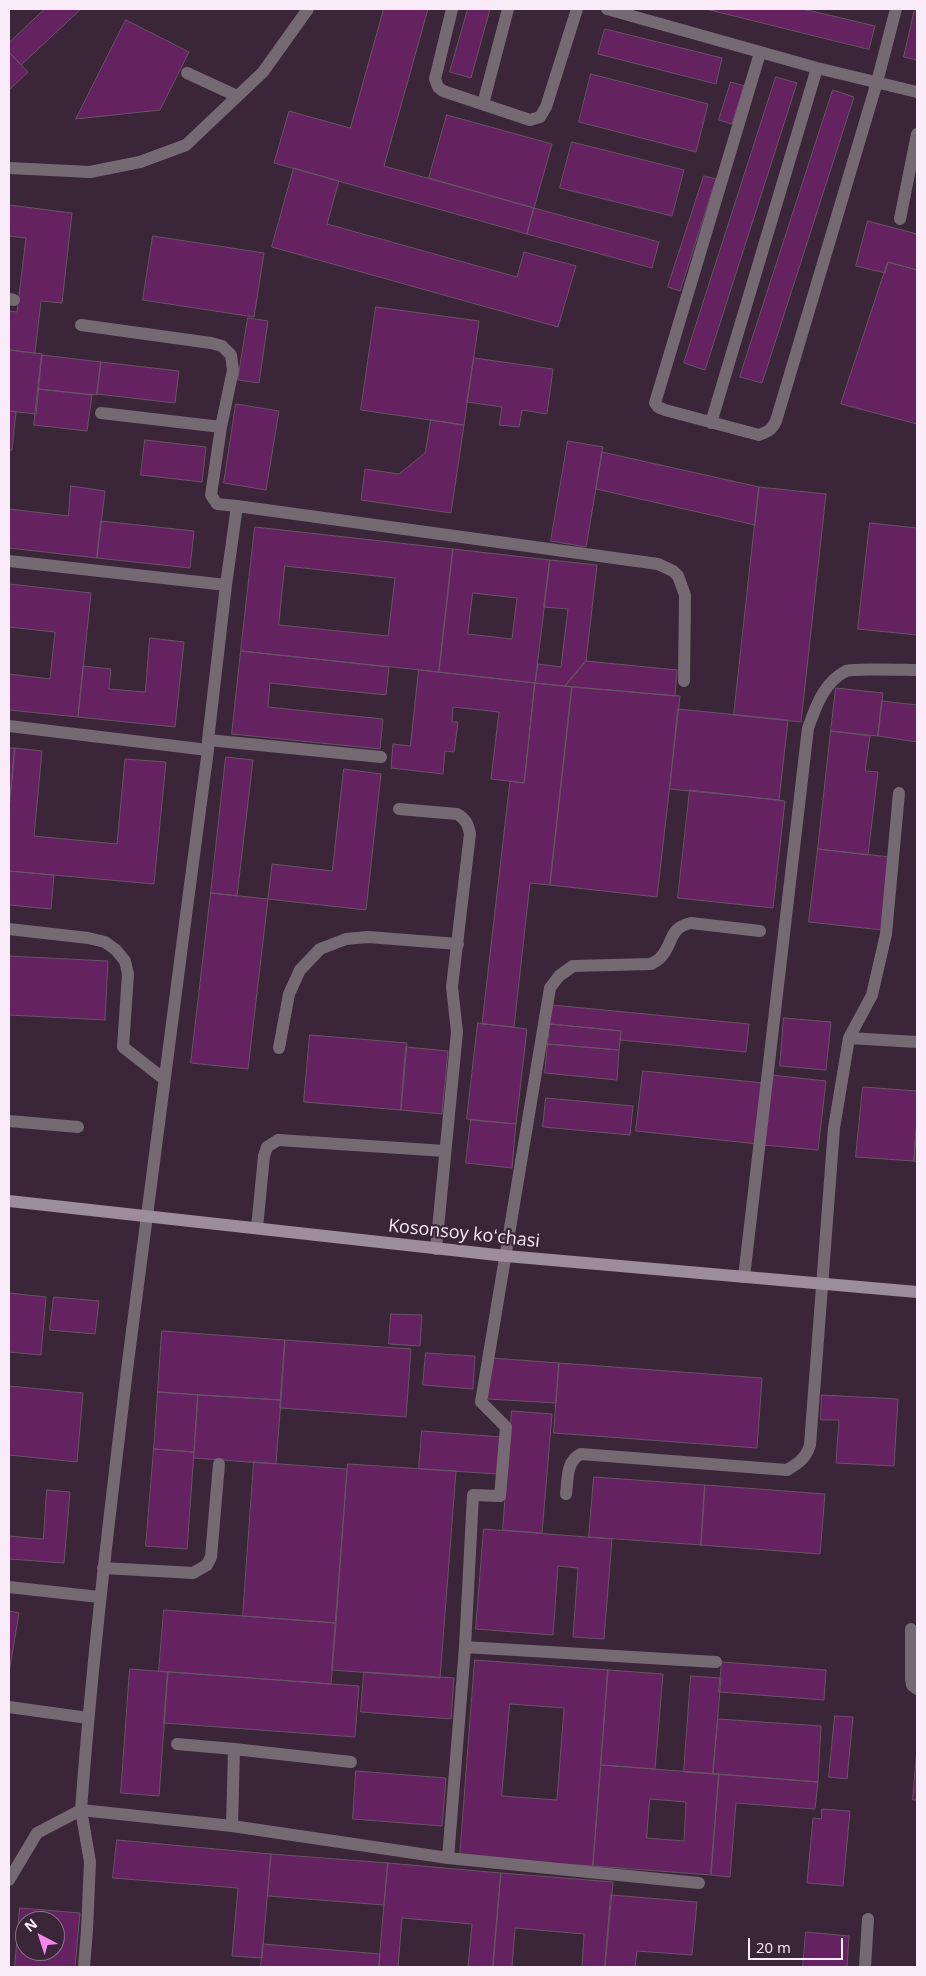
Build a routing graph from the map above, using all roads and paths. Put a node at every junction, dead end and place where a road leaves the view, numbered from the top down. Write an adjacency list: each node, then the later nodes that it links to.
1 (308, 9): 12 (street)
2 (452, 9): 13 (street)
3 (508, 9): 13 (street)
4 (577, 9): 13 (street)
5 (608, 9): 7 (street)
6 (896, 9): 10 (street)
7 (760, 52): 8 (street); 19 (street)
8 (817, 68): 10 (street); 19 (street)
9 (188, 73): 12 (street)
10 (876, 82): 11 (street); 19 (street)
11 (917, 92)
12 (237, 96): 15 (street)
13 (484, 104)
14 (917, 134): 16 (street)
15 (9, 168)
16 (900, 219)
17 (81, 325): 20 (street)
18 (101, 413): 20 (street)
19 (710, 423)
20 (221, 427): 21 (street)
21 (238, 506): 23 (street); 25 (street)
22 (9, 561): 23 (street)
23 (226, 585): 27 (street)
24 (917, 670): 46 (street)
25 (684, 681)
26 (9, 726): 27 (street)
27 (208, 745): 28 (street); 37 (street)
28 (381, 757)
29 (899, 793): 34 (street)
30 (399, 809): 33 (street)
31 (9, 929): 37 (street)
32 (760, 930): 45 (street)
33 (458, 944): 36 (street); 40 (street)
34 (850, 1038): 35 (street); 47 (street)
35 (917, 1042)
36 (278, 1048)
37 (164, 1079): 42 (street)
38 (9, 1121): 39 (street)
39 (78, 1127)
40 (445, 1151): 43 (street); 44 (street)
41 (9, 1201): 42 (main road, Kosonsoy koʻchasi)
42 (146, 1215): 43 (main road, Kosonsoy koʻchasi); 51 (street)
43 (257, 1228): 44 (main road, Kosonsoy koʻchasi)
44 (436, 1249): 45 (main road, Kosonsoy koʻchasi)
45 (506, 1256): 46 (main road, Kosonsoy koʻchasi); 55 (street)
46 (744, 1277): 47 (main road, Kosonsoy koʻchasi)
47 (822, 1284): 48 (main road, Kosonsoy koʻchasi); 50 (street)
48 (917, 1292)
49 (219, 1464): 51 (street)
50 (566, 1494)
51 (103, 1568): 53 (street)
52 (9, 1587): 53 (street)
53 (99, 1597): 59 (street)
54 (911, 1629): 57 (street)
55 (465, 1646): 56 (street); 65 (street)
56 (716, 1662)
57 (917, 1688)
58 (9, 1707): 59 (street)
59 (88, 1718): 63 (street)
60 (177, 1744): 61 (street)
61 (234, 1749): 62 (street); 64 (street)
62 (351, 1762)
63 (81, 1810): 64 (street); 66 (street); 69 (street)
64 (232, 1826): 65 (street)
65 (448, 1858): 67 (street)
66 (9, 1880)
67 (699, 1883)
68 (868, 1919): 70 (street)
69 (84, 1967)
70 (865, 1967)

